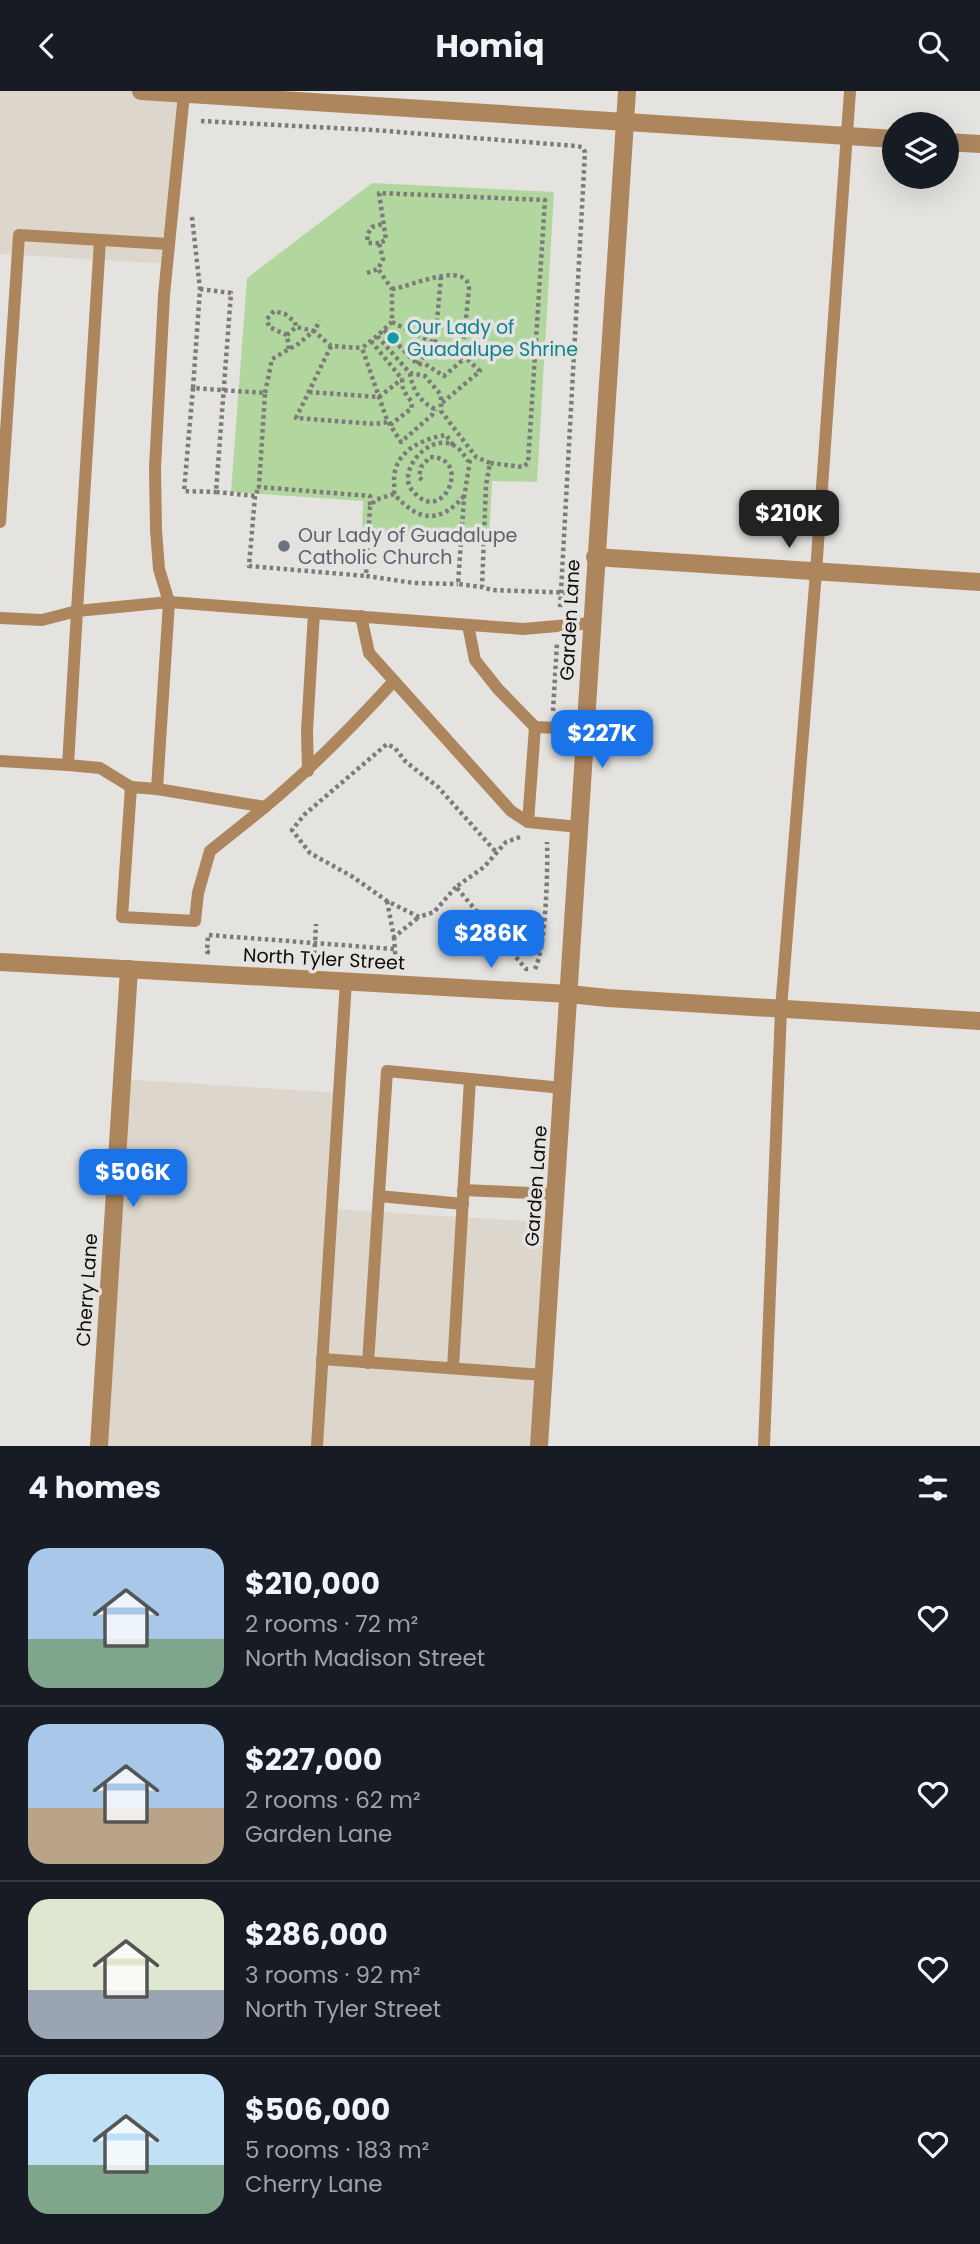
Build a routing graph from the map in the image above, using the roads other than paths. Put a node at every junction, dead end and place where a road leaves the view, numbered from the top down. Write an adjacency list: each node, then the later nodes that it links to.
1 (141, 91): 4 (street)
2 (627, 91): 5 (street, Garden Lane)
3 (850, 91): 6 (lane)
4 (184, 92): 5 (street); 11 (lane)
5 (625, 121): 6 (street); 13 (street, Garden Lane)
6 (848, 136): 7 (street); 14 (lane)
7 (882, 138)
8 (959, 143): 9 (street)
9 (980, 144)
10 (100, 240): 11 (lane); 12 (lane); 17 (lane)
11 (168, 244): 16 (lane)
12 (0, 522)
13 (595, 557): 14 (street); 21 (street, Garden Lane)
14 (816, 572): 15 (street); 38 (lane)
15 (980, 582)
16 (169, 601): 17 (lane); 18 (lane); 30 (lane)
17 (77, 611): 20 (lane); 27 (lane)
18 (314, 613): 19 (lane); 28 (lane)
19 (361, 617): 22 (lane); 23 (lane)
20 (0, 618)
21 (592, 623): 22 (lane); 25 (street, Garden Lane)
22 (468, 625): 24 (lane)
23 (394, 681): 28 (lane); 32 (lane)
24 (536, 727): 25 (lane); 32 (lane)
25 (585, 730): 33 (street, Garden Lane)
26 (0, 761): 27 (lane)
27 (68, 765): 29 (lane)
28 (308, 771): 31 (lane)
29 (131, 787): 30 (lane); 31 (lane)
30 (157, 789): 31 (lane)
31 (265, 807)
32 (528, 822): 33 (lane)
33 (579, 827): 37 (street, Garden Lane)
34 (0, 962): 35 (street, North Tyler Street)
35 (129, 969): 36 (street, North Tyler Street); 50 (street, Cherry Lane)
36 (346, 981): 37 (street, North Tyler Street); 46 (lane)
37 (569, 994): 38 (street, North Tyler Street); 41 (street, Garden Lane)
38 (781, 1009): 39 (street, North Tyler Street); 53 (lane)
39 (980, 1021)
40 (470, 1079): 41 (lane); 42 (lane); 44 (lane)
41 (563, 1087): 43 (street, Garden Lane)
42 (463, 1190): 43 (lane); 45 (lane)
43 (556, 1194): 49 (street, Garden Lane)
44 (379, 1196): 45 (lane); 47 (lane)
45 (463, 1204): 48 (lane)
46 (322, 1359): 47 (lane); 51 (lane)
47 (368, 1363): 48 (lane)
48 (453, 1369): 49 (lane)
49 (544, 1375): 52 (street, Garden Lane)
50 (99, 1446)
51 (317, 1446)
52 (539, 1446)
53 (764, 1446)

